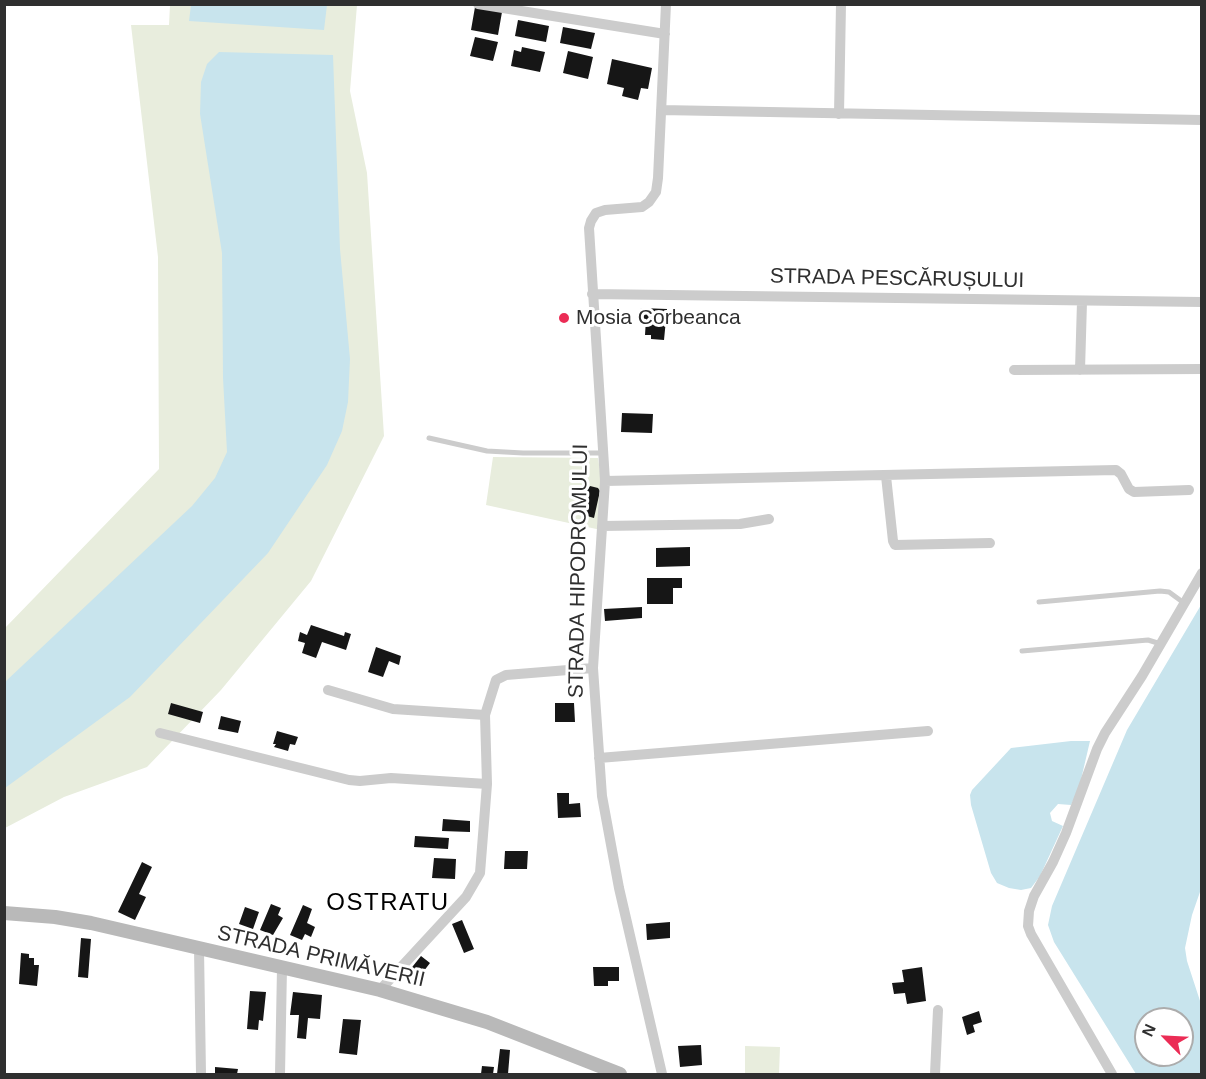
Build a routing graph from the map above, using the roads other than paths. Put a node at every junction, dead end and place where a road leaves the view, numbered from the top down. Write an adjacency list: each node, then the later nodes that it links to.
1 (478, 4): 4 (street)
2 (666, 4): 4 (street)
3 (841, 4): 6 (street)
4 (665, 34): 5 (street)
5 (662, 110): 6 (street); 8 (street, STRADA HIPODROMULUI)
6 (839, 114): 7 (street)
7 (1202, 120)
8 (592, 294): 9 (street, STRADA PESCĂRUȘULUI); 15 (street, STRADA HIPODROMULUI)
9 (1082, 302): 10 (street, STRADA PESCĂRUȘULUI); 13 (street)
10 (1202, 302)
11 (1202, 369): 13 (street)
12 (1014, 370): 13 (street)
13 (1080, 370)
14 (429, 438): 15 (lane)
15 (603, 453): 17 (street, STRADA HIPODROMULUI)
16 (886, 476): 17 (street); 18 (street); 21 (street)
17 (605, 481): 20 (street, STRADA HIPODROMULUI)
18 (1189, 490)
19 (769, 519): 20 (street)
20 (602, 526): 27 (street, STRADA HIPODROMULUI)
21 (990, 543)
22 (1202, 573): 24 (street)
23 (1039, 602): 24 (lane)
24 (1184, 603): 25 (street)
25 (1161, 644): 26 (lane); 44 (street)
26 (1022, 651)
27 (593, 668): 29 (street); 32 (street, STRADA HIPODROMULUI)
28 (328, 690): 29 (street)
29 (486, 715): 33 (street)
30 (928, 731): 32 (street)
31 (160, 733): 33 (street)
32 (599, 758): 42 (street, STRADA HIPODROMULUI)
33 (487, 784): 37 (street)
34 (4, 913): 35 (main road, STRADA PRIMĂVERII)
35 (199, 949): 36 (main road, STRADA PRIMĂVERII); 39 (street)
36 (282, 968): 37 (main road, STRADA PRIMĂVERII); 40 (street)
37 (380, 990): 41 (main road, STRADA PRIMĂVERII)
38 (938, 1010): 43 (street)
39 (201, 1074)
40 (280, 1074)
41 (620, 1074)
42 (662, 1074)
43 (935, 1074)
44 (1112, 1074)

